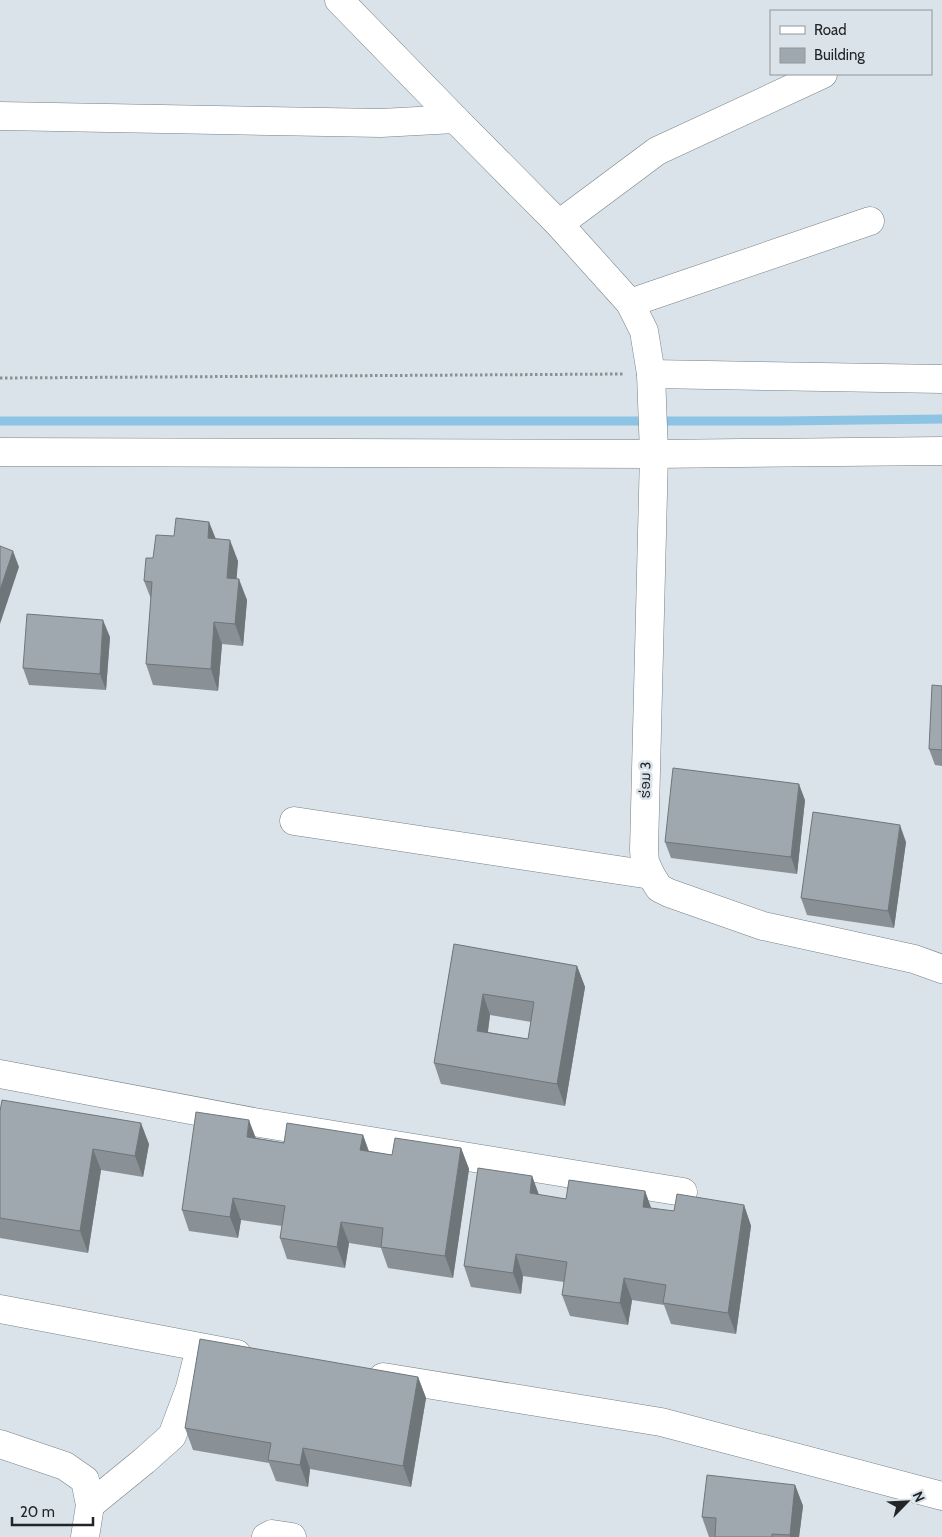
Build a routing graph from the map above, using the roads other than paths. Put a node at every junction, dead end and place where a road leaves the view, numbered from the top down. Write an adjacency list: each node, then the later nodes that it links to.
1 (339, 0): 4 (street, ຮ່ອມ 3)
2 (821, 75): 6 (street)
3 (0, 116): 4 (street)
4 (455, 120): 6 (street, ຮ່ອມ 3)
5 (870, 221): 7 (street)
6 (559, 224): 7 (street, ຮ່ອມ 3)
7 (630, 303): 8 (street, ຮ່ອມ 3)
8 (651, 378): 9 (street); 10 (street, ຮ່ອມ 3)
9 (942, 379)
10 (653, 448): 11 (street); 12 (street); 14 (street, ຮ່ອມ 3)
11 (942, 451)
12 (0, 452)
13 (294, 821): 14 (street)
14 (651, 875): 15 (street, ຮ່ອມ 3)
15 (942, 969)
16 (0, 1074): 17 (street)
17 (684, 1192)
18 (0, 1309): 19 (street)
19 (200, 1348): 20 (street); 24 (street)
20 (259, 1357)
21 (357, 1373): 23 (street)
22 (0, 1444): 24 (street)
23 (942, 1496)
24 (90, 1505): 25 (street)
25 (85, 1537)
26 (266, 1537): 27 (street)
27 (292, 1537)

